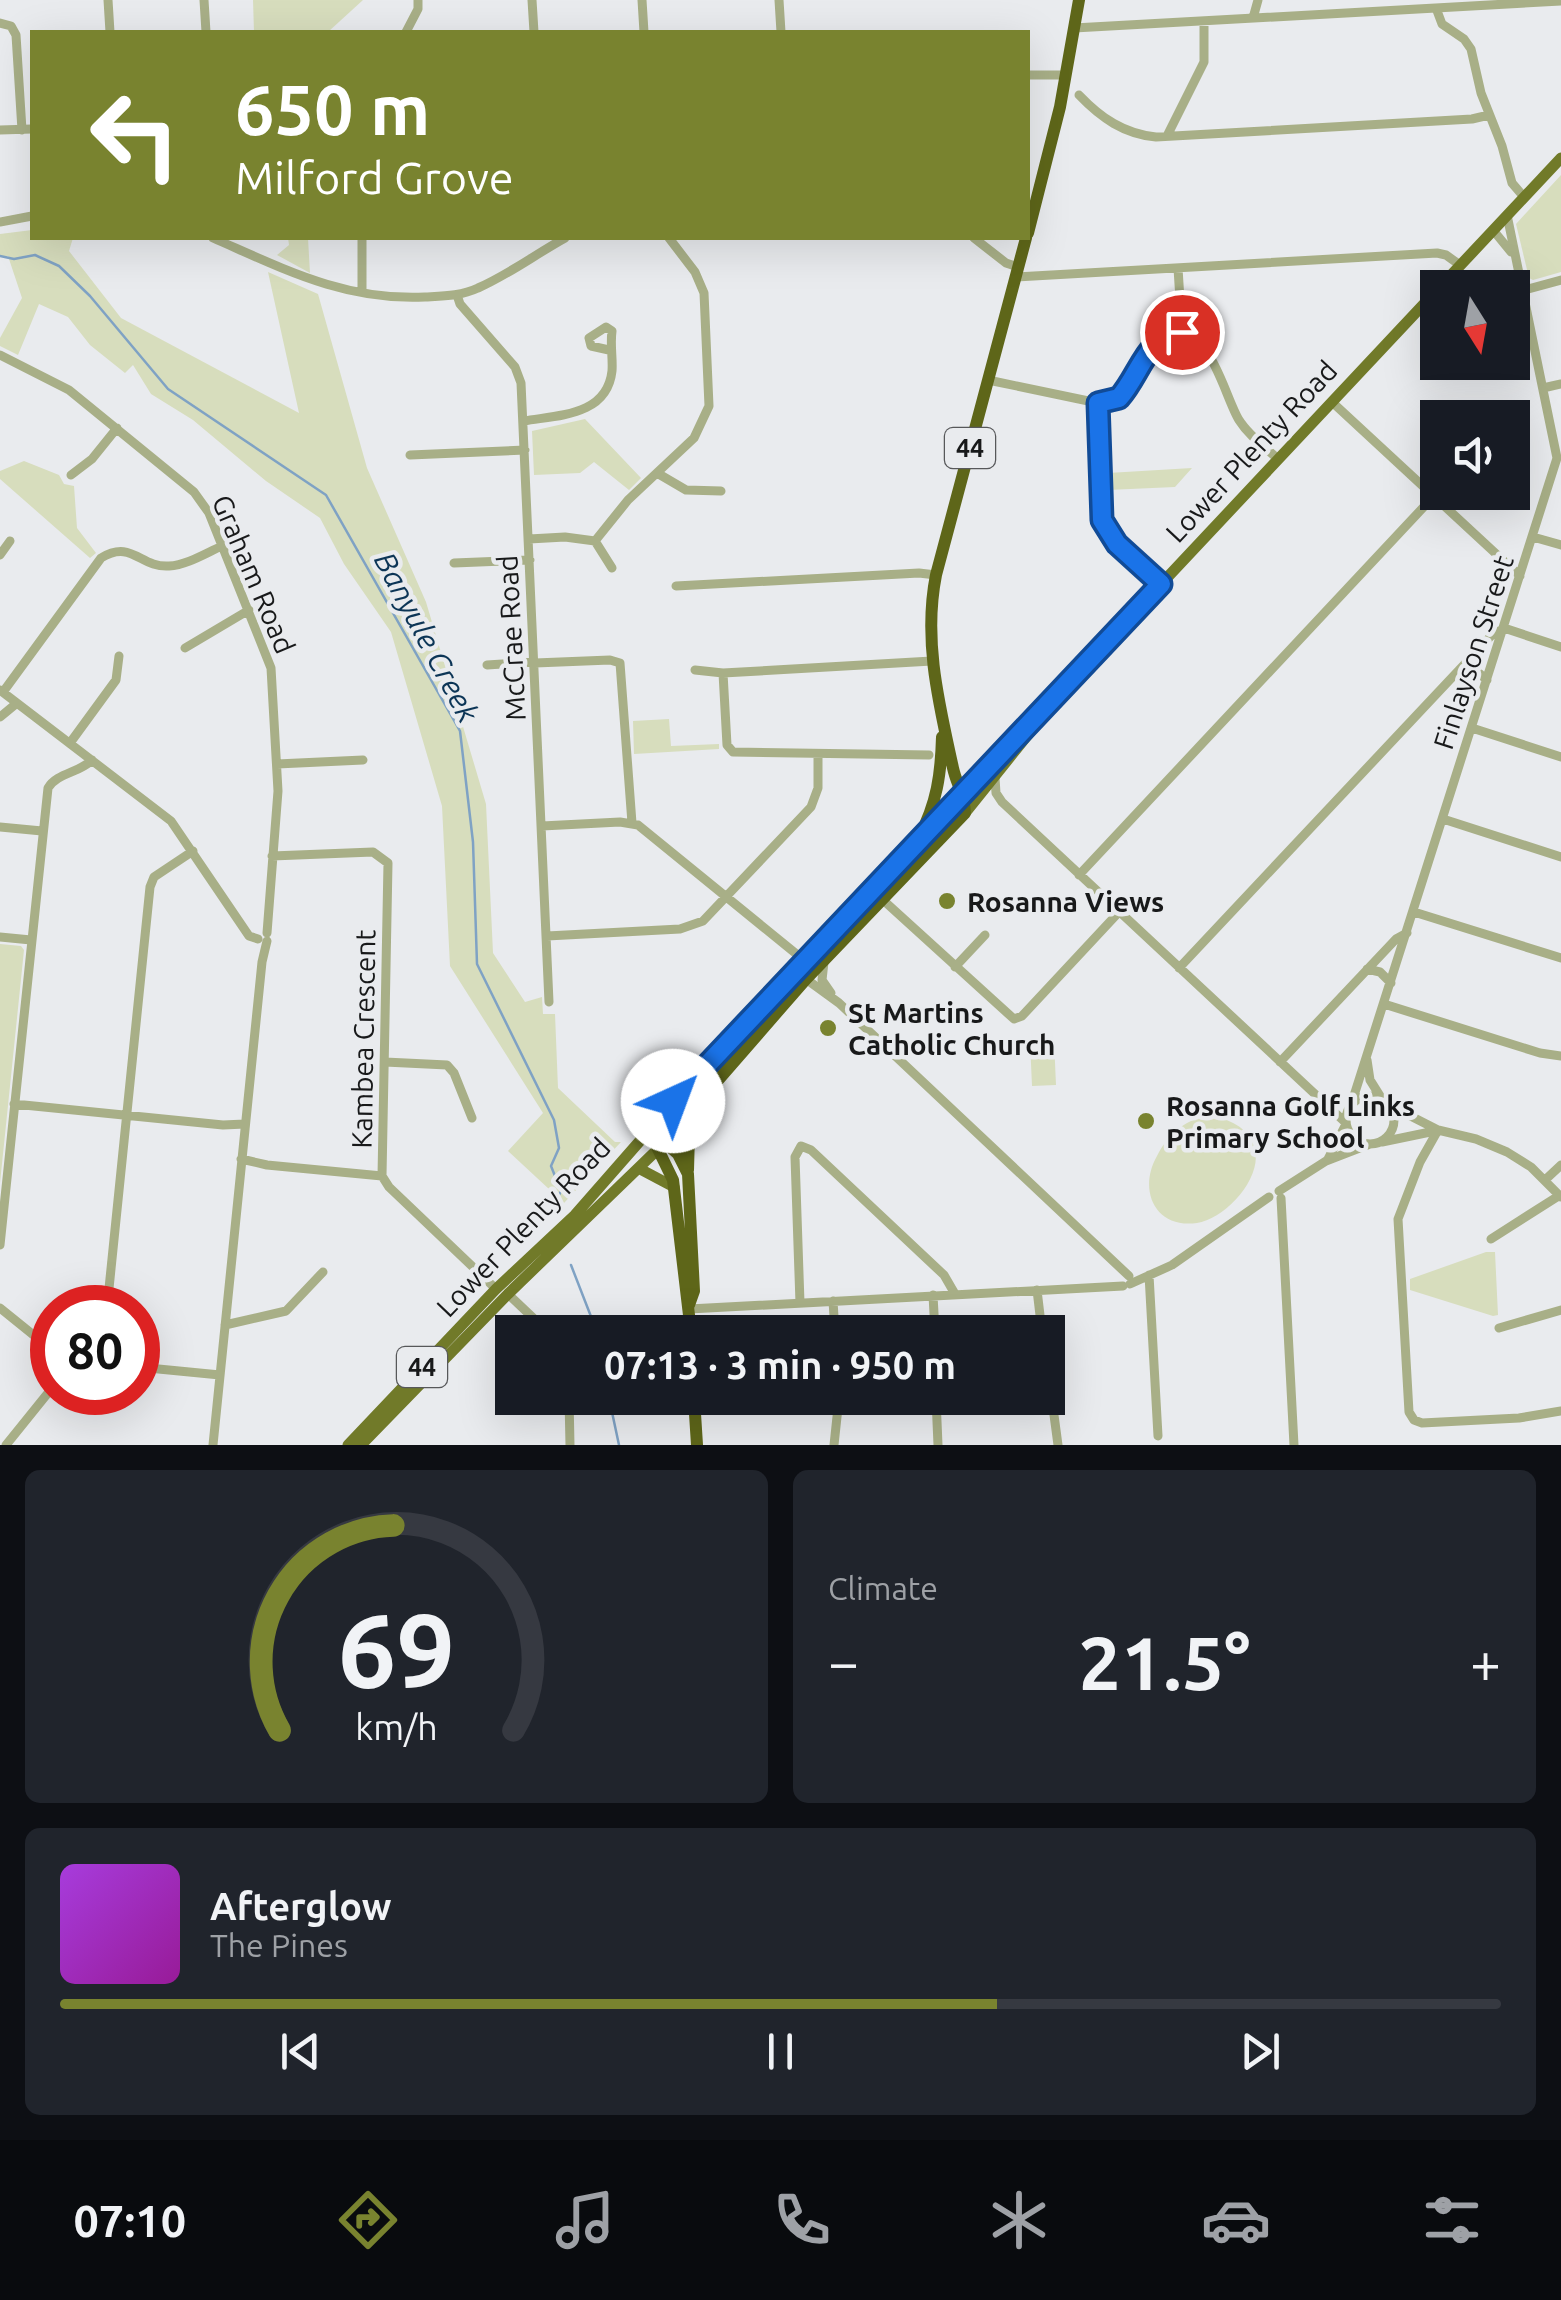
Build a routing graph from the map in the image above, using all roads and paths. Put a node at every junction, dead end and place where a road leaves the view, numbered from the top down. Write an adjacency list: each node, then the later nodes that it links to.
1 (108, 0): 16 (street)
2 (204, 0): 17 (street)
3 (418, 0): 18 (street)
4 (532, 0): 19 (street)
5 (642, 0): 20 (street)
6 (779, 0): 21 (street)
7 (1079, 0): 15 (highway, 44)
8 (1258, 0): 12 (street)
9 (1561, 1): 10 (street)
10 (1472, 3): 11 (street)
11 (1439, 8): 12 (street); 25 (street)
12 (1252, 18): 13 (street)
13 (1204, 21): 15 (street); 28 (street)
14 (0, 23): 26 (street)
15 (1074, 28): 23 (highway, 44)
16 (110, 30)
17 (206, 30)
18 (407, 30)
19 (534, 30)
20 (644, 30)
21 (780, 30)
22 (1030, 75): 23 (street)
23 (1066, 75): 34 (highway, 44)
24 (1079, 95): 28 (street)
25 (1489, 114): 28 (street); 30 (street)
26 (27, 129): 27 (street)
27 (0, 130)
28 (1167, 136)
29 (1561, 158): 30 (main road, Lower Plenty Road)
30 (1524, 197): 31 (main road, Lower Plenty Road)
31 (1507, 215): 35 (main road, Lower Plenty Road); 42 (street, Finlayson Street)
32 (30, 218): 33 (street)
33 (0, 222)
34 (1030, 223)
35 (1493, 230): 42 (street, Finlayson Street); 44 (main road, Lower Plenty Road)
36 (218, 240): 49 (street)
37 (362, 240): 49 (street)
38 (561, 240): 50 (street)
39 (670, 240): 67 (street)
40 (977, 240): 46 (street)
41 (1026, 240): 46 (highway, 44)
42 (1513, 254): 45 (street, Finlayson Street)
43 (1178, 268): 44 (street); 46 (street); 53 (street)
44 (1457, 268)
45 (1517, 270)
46 (1017, 272): 56 (highway, 44)
47 (1561, 280): 48 (street)
48 (1530, 288)
49 (362, 292): 50 (street)
50 (457, 295): 61 (street, McCrae Road)
51 (1420, 307): 59 (main road, Lower Plenty Road)
52 (1530, 330): 58 (street, Finlayson Street)
53 (1182, 332): 60 (street); 65 (street)
54 (609, 350): 61 (street)
55 (0, 355): 62 (street, Graham Road)
56 (988, 380): 60 (street); 83 (highway, 44)
57 (1561, 384): 58 (street)
58 (1543, 388): 66 (street, Finlayson Street)
59 (1332, 402): 65 (main road, Lower Plenty Road); 69 (street)
60 (1098, 403): 85 (street)
61 (524, 421): 63 (street, McCrae Road)
62 (117, 428): 68 (street); 78 (street, Graham Road)
63 (524, 450): 64 (street); 74 (street, McCrae Road)
64 (410, 456)
65 (1278, 460): 85 (main road, Lower Plenty Road)
66 (1558, 464): 73 (street, Finlayson Street)
67 (656, 473): 70 (street); 76 (street)
68 (71, 475)
69 (1420, 485)
70 (722, 491)
71 (1421, 510): 131 (street)
72 (1447, 510): 84 (street)
73 (1533, 537): 77 (street); 84 (street, Finlayson Street)
74 (528, 539): 76 (street); 80 (street, McCrae Road)
75 (10, 541): 79 (street)
76 (595, 541): 82 (street)
77 (1561, 545)
78 (222, 546): 87 (street, Graham Road); 100 (street)
79 (0, 555)
80 (530, 560): 81 (street); 93 (street, McCrae Road)
81 (454, 563)
82 (612, 568)
83 (936, 575): 86 (street); 92 (highway, 44)
84 (1520, 576): 88 (street, Finlayson Street)
85 (1161, 584): 101 (main road, Lower Plenty Road)
86 (676, 586)
87 (249, 610): 90 (street); 113 (street, Graham Road)
88 (1504, 628): 89 (street); 95 (street); 98 (street, Finlayson Street)
89 (1561, 647)
90 (184, 648)
91 (119, 656): 99 (street)
92 (932, 661): 97 (street); 105 (highway, 44)
93 (534, 663): 94 (street); 121 (street); 122 (street, McCrae Road)
94 (486, 665)
95 (1462, 668): 98 (street); 146 (street)
96 (695, 670): 97 (street)
97 (724, 673): 108 (street)
98 (1487, 680): 106 (street, Finlayson Street)
99 (112, 686): 102 (street); 107 (street)
100 (2, 691): 103 (street)
101 (1060, 692): 114 (main road, Lower Plenty Road); 116 (main road, Lower Plenty Road)
102 (125, 694)
103 (17, 703): 104 (street); 107 (street)
104 (0, 717)
105 (944, 728): 115 (highway, 44); 116 (highway, 44)
106 (1472, 728): 110 (street); 120 (street, Finlayson Street)
107 (70, 744): 111 (street)
108 (818, 754): 109 (street); 132 (street)
109 (929, 756)
110 (1561, 757)
111 (92, 760): 125 (street); 127 (street)
112 (363, 760): 113 (street)
113 (277, 764): 128 (street, Graham Road)
114 (995, 778): 117 (main road, Lower Plenty Road); 118 (street)
115 (939, 786): 119 (highway); 129 (highway, 44)
116 (964, 794): 119 (highway, Lower Plenty Road)
117 (981, 794): 118 (street); 119 (main road, Lower Plenty Road)
118 (1002, 802): 131 (street)
119 (961, 811): 124 (highway, Lower Plenty Road); 126 (highway, Lower Plenty Road / 44)
120 (1443, 819): 130 (street); 135 (street, Finlayson Street)
121 (632, 823): 122 (street); 132 (street)
122 (542, 826): 138 (street, McCrae Road)
123 (0, 827): 125 (street)
124 (932, 830): 126 (highway); 129 (highway, Lower Plenty Road)
125 (42, 831): 141 (street)
126 (950, 832): 133 (highway, Lower Plenty Road / 44)
127 (192, 851): 140 (street); 162 (street)
128 (272, 856): 140 (street, Graham Road); 155 (street, Kambea Crescent)
129 (907, 856): 144 (highway, Lower Plenty Road / 44)
130 (1561, 858)
131 (1079, 874): 134 (street)
132 (728, 897): 138 (street); 144 (street)
133 (883, 900): 143 (highway, Lower Plenty Road / 44); 145 (street)
134 (1120, 912): 145 (street); 146 (street)
135 (1414, 912): 136 (street, Finlayson Street); 142 (street)
136 (1407, 933): 147 (street); 149 (street, Finlayson Street)
137 (985, 935): 145 (street)
138 (547, 936): 150 (street, McCrae Road)
139 (0, 937): 141 (street)
140 (262, 937): 167 (street, Graham Road)
141 (32, 940): 159 (street)
142 (1561, 958)
143 (824, 960): 148 (highway, Lower Plenty Road / 44); 151 (street)
144 (805, 961): 163 (highway, Lower Plenty Road / 44)
145 (956, 967)
146 (1180, 968): 156 (street)
147 (1367, 969): 149 (street); 156 (street)
148 (806, 979): 151 (street); 157 (highway, Lower Plenty Road / 44)
149 (1391, 983): 152 (street, Finlayson Street)
150 (549, 1002)
151 (839, 1003): 188 (street)
152 (1384, 1004): 153 (street); 154 (street, Finlayson Street)
153 (1561, 1056)
154 (1367, 1058): 158 (street); 161 (street, Finlayson Street)
155 (385, 1062): 164 (street); 178 (street, Kambea Crescent)
156 (1280, 1062): 160 (street)
157 (710, 1087): 165 (highway, Lower Plenty Road / 44); 180 (highway)
158 (1388, 1103): 161 (street); 168 (street); 171 (street)
159 (14, 1104): 162 (street); 185 (street)
160 (1324, 1104): 161 (street); 166 (street)
161 (1350, 1106): 166 (street)
162 (127, 1115): 167 (street); 189 (street)
163 (661, 1116): 165 (highway); 169 (highway, Lower Plenty Road / 44)
164 (472, 1118)
165 (682, 1119): 172 (highway, Lower Plenty Road / 44)
166 (1346, 1124): 171 (street); 173 (street)
167 (245, 1127): 174 (street, Graham Road)
168 (1438, 1130): 170 (street); 175 (street); 179 (street)
169 (648, 1131): 172 (highway); 191 (main road, Lower Plenty Road / 44)
170 (1409, 1137): 171 (street); 175 (street)
171 (1374, 1143): 173 (street)
172 (661, 1146): 177 (main road, Lower Plenty Road / 44); 180 (highway); 181 (highway)
173 (1326, 1161): 183 (street)
174 (241, 1162): 178 (street); 204 (street, Graham Road)
175 (1420, 1162): 209 (street)
176 (1561, 1165): 179 (street)
177 (640, 1169): 181 (main road); 191 (main road, Lower Plenty Road / 44)
178 (382, 1176): 191 (street, Kambea Crescent)
179 (1546, 1180): 182 (street)
180 (689, 1184): 196 (highway)
181 (674, 1187): 196 (highway)
182 (1560, 1196): 184 (street)
183 (1276, 1198): 187 (street); 226 (street)
184 (1491, 1239)
185 (0, 1245)
186 (323, 1272): 204 (street)
187 (1149, 1275): 188 (street); 216 (street)
188 (1125, 1280): 190 (street)
189 (109, 1285)
190 (1037, 1290): 192 (street); 203 (street)
191 (502, 1292): 199 (street, Kambea Crescent); 219 (main road, Lower Plenty Road / 44); 220 (main road, Lower Plenty Road / 44)
192 (955, 1294): 193 (street); 195 (street)
193 (933, 1295): 194 (street); 202 (street)
194 (833, 1301): 195 (street); 201 (street)
195 (800, 1303): 196 (street)
196 (689, 1307): 200 (highway)
197 (0, 1308): 206 (street)
198 (1561, 1310): 205 (street)
199 (528, 1315)
200 (689, 1315)
201 (834, 1315)
202 (934, 1315)
203 (1040, 1315)
204 (224, 1325): 208 (street, Graham Road)
205 (1499, 1328)
206 (30, 1332)
207 (160, 1369): 208 (street)
208 (220, 1376): 218 (street, Graham Road)
209 (1561, 1411)
210 (30, 1415): 217 (street)
211 (569, 1415): 221 (street)
212 (695, 1415): 222 (highway)
213 (837, 1415): 223 (street)
214 (937, 1415): 224 (street)
215 (1054, 1415): 225 (street)
216 (1158, 1436)
217 (6, 1445)
218 (213, 1445)
219 (348, 1445)
220 (361, 1445)
221 (570, 1445)
222 (697, 1445)
223 (834, 1445)
224 (938, 1445)
225 (1058, 1445)
226 (1294, 1445)

